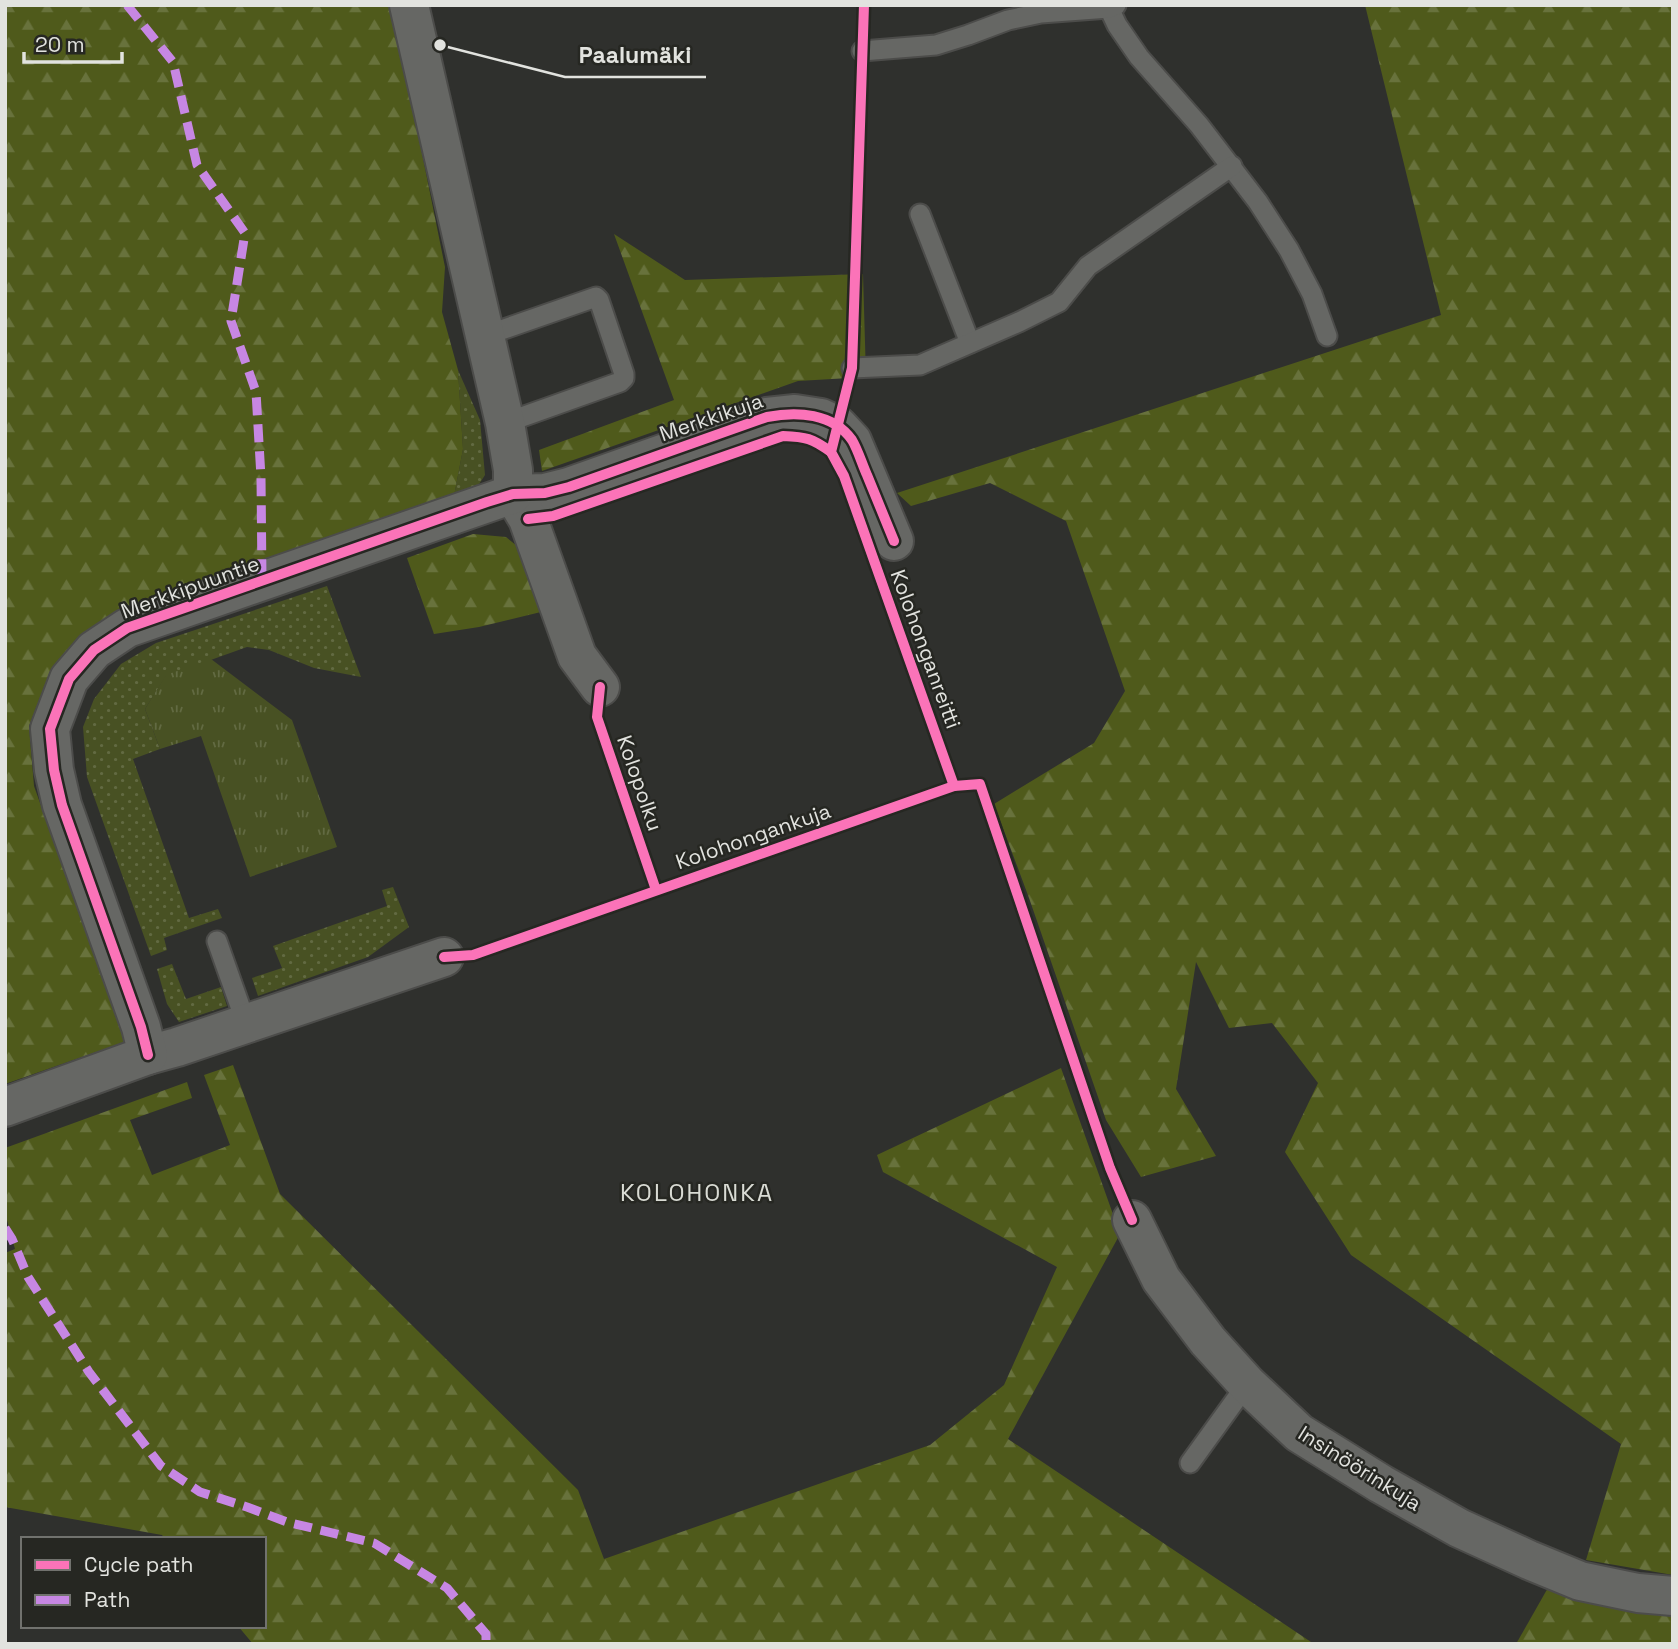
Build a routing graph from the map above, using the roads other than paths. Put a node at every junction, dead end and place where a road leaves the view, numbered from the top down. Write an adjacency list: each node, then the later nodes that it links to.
1 (409, 5): 7 (street)
2 (1113, 6): 3 (lane); 4 (lane)
3 (862, 51)
4 (1232, 166): 6 (lane); 8 (lane)
5 (920, 214): 8 (lane)
6 (1327, 335)
7 (484, 336): 10 (street); 10 (lane)
8 (970, 343): 9 (lane)
9 (852, 368)
10 (505, 423): 11 (street)
11 (513, 494): 12 (street, Merkkikuja); 13 (street); 17 (street, Merkkipuuntie)
12 (894, 541)
13 (600, 687)
14 (217, 941): 16 (lane)
15 (444, 957): 16 (street)
16 (246, 1023): 17 (street)
17 (148, 1055): 18 (street)
18 (5, 1107)
19 (1132, 1220): 20 (street, Insinöörinkuja)
20 (1247, 1384): 21 (lane); 22 (street, Insinöörinkuja)
21 (1190, 1463)
22 (1673, 1596)

